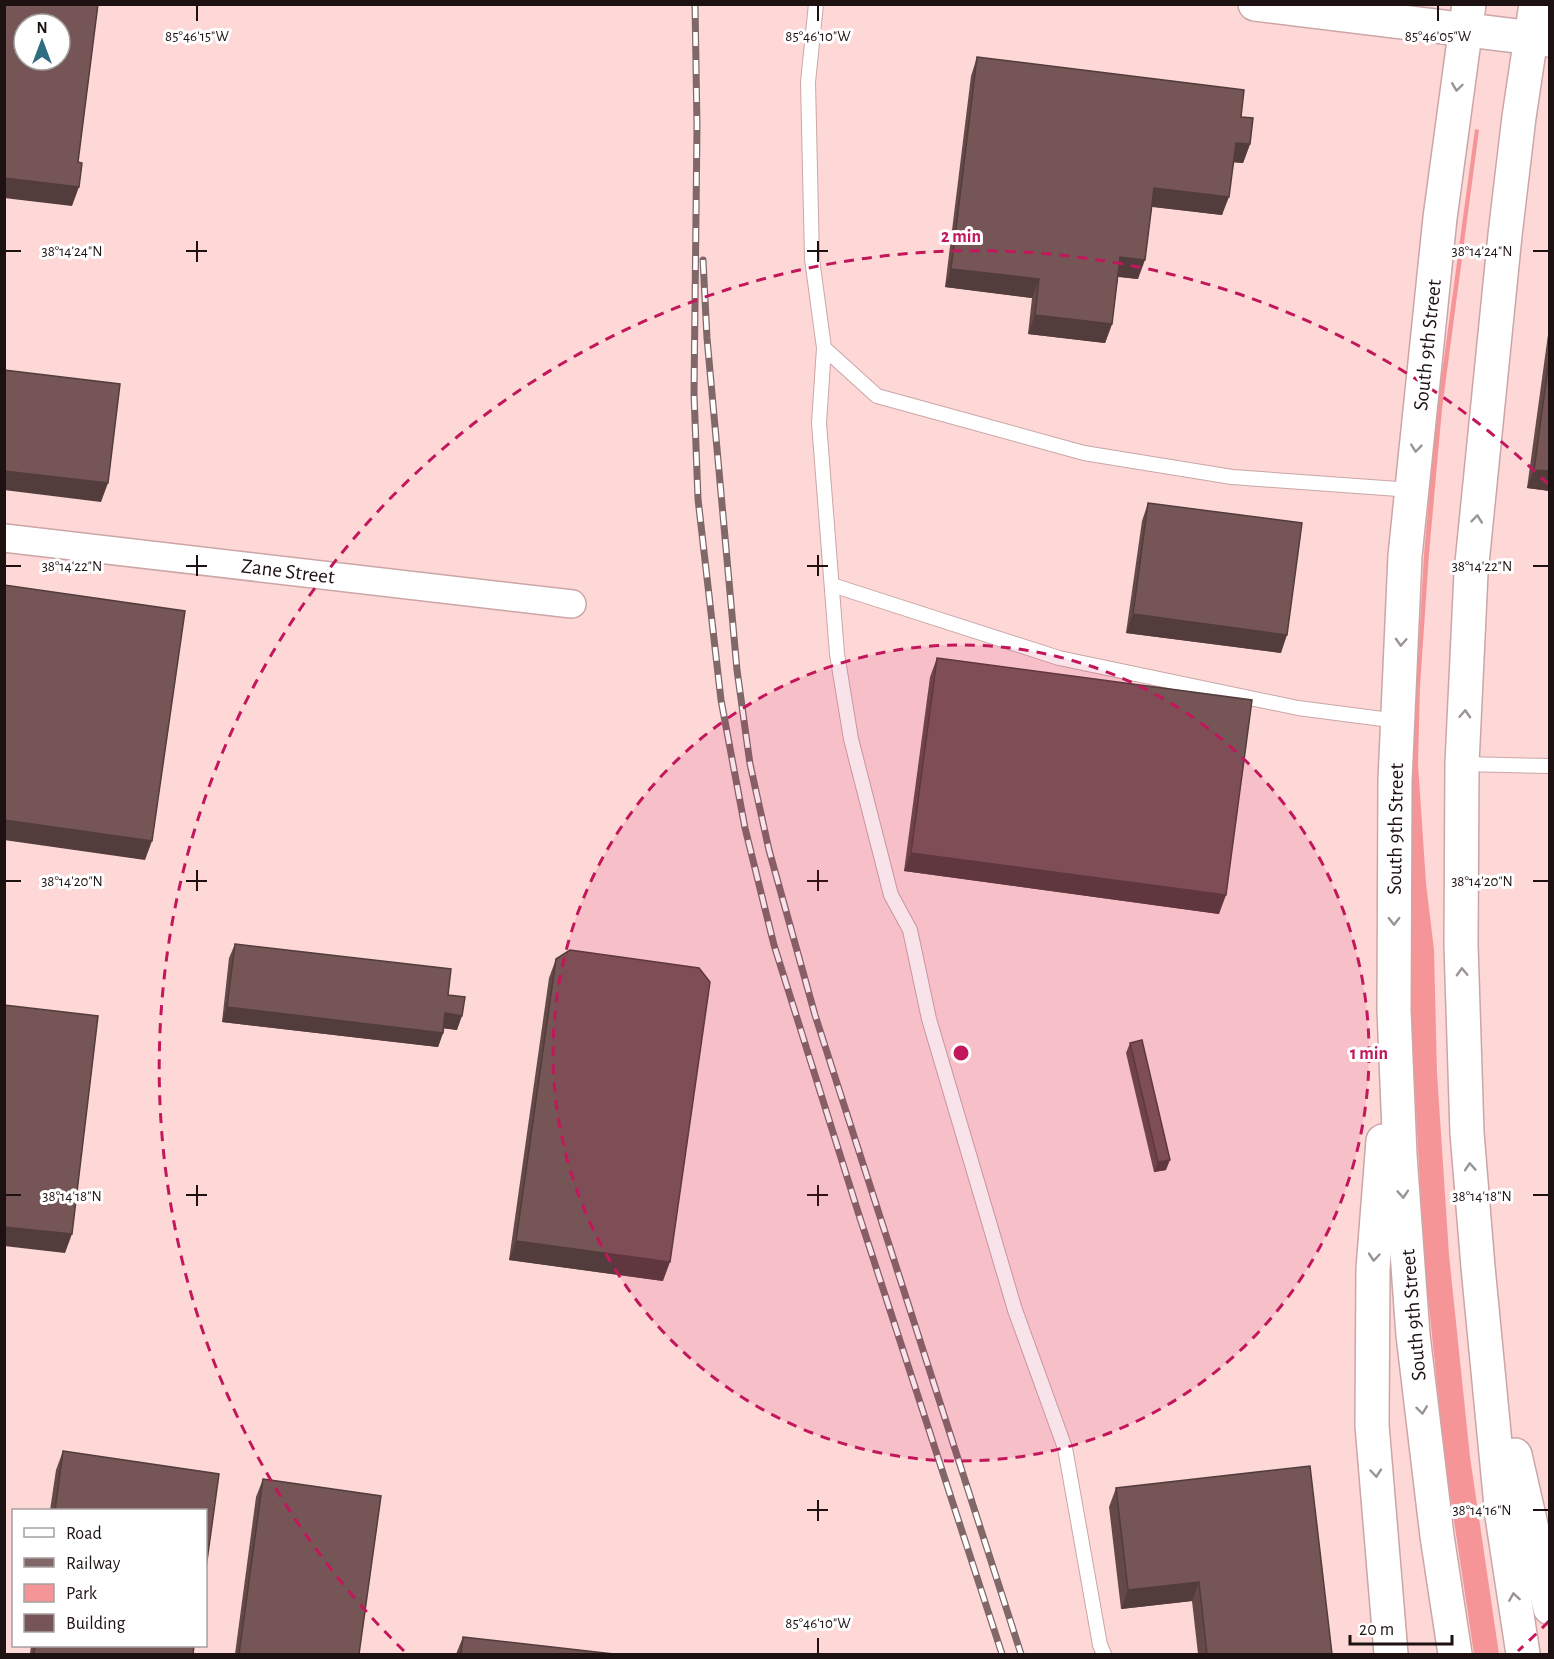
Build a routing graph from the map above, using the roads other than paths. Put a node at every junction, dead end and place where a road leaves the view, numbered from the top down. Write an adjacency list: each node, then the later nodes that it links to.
1 (816, 4): 6 (lane)
2 (1255, 4): 4 (main road)
3 (1536, 4): 5 (main road)
4 (1467, 17): 5 (main road); 7 (main road, South 9th Street, one-way to 7)
5 (1540, 39): 12 (main road, one-way to 5)
6 (824, 348): 7 (lane); 9 (lane)
7 (1412, 490): 11 (main road, South 9th Street, one-way to 11)
8 (4, 538): 10 (street, Zane Street)
9 (832, 585): 11 (lane); 17 (lane)
10 (572, 604)
11 (1398, 721): 14 (main road, South 9th Street, one-way to 14)
12 (1462, 764): 13 (lane); 15 (main road, one-way to 12)
13 (1550, 766)
14 (1394, 1010): 18 (main road, one-way to 18); 19 (main road, South 9th Street, one-way to 19)
15 (1478, 1267): 16 (main road); 20 (main road, one-way to 15)
16 (1550, 1608)
17 (1104, 1654)
18 (1391, 1654)
19 (1455, 1654)
20 (1523, 1654)

